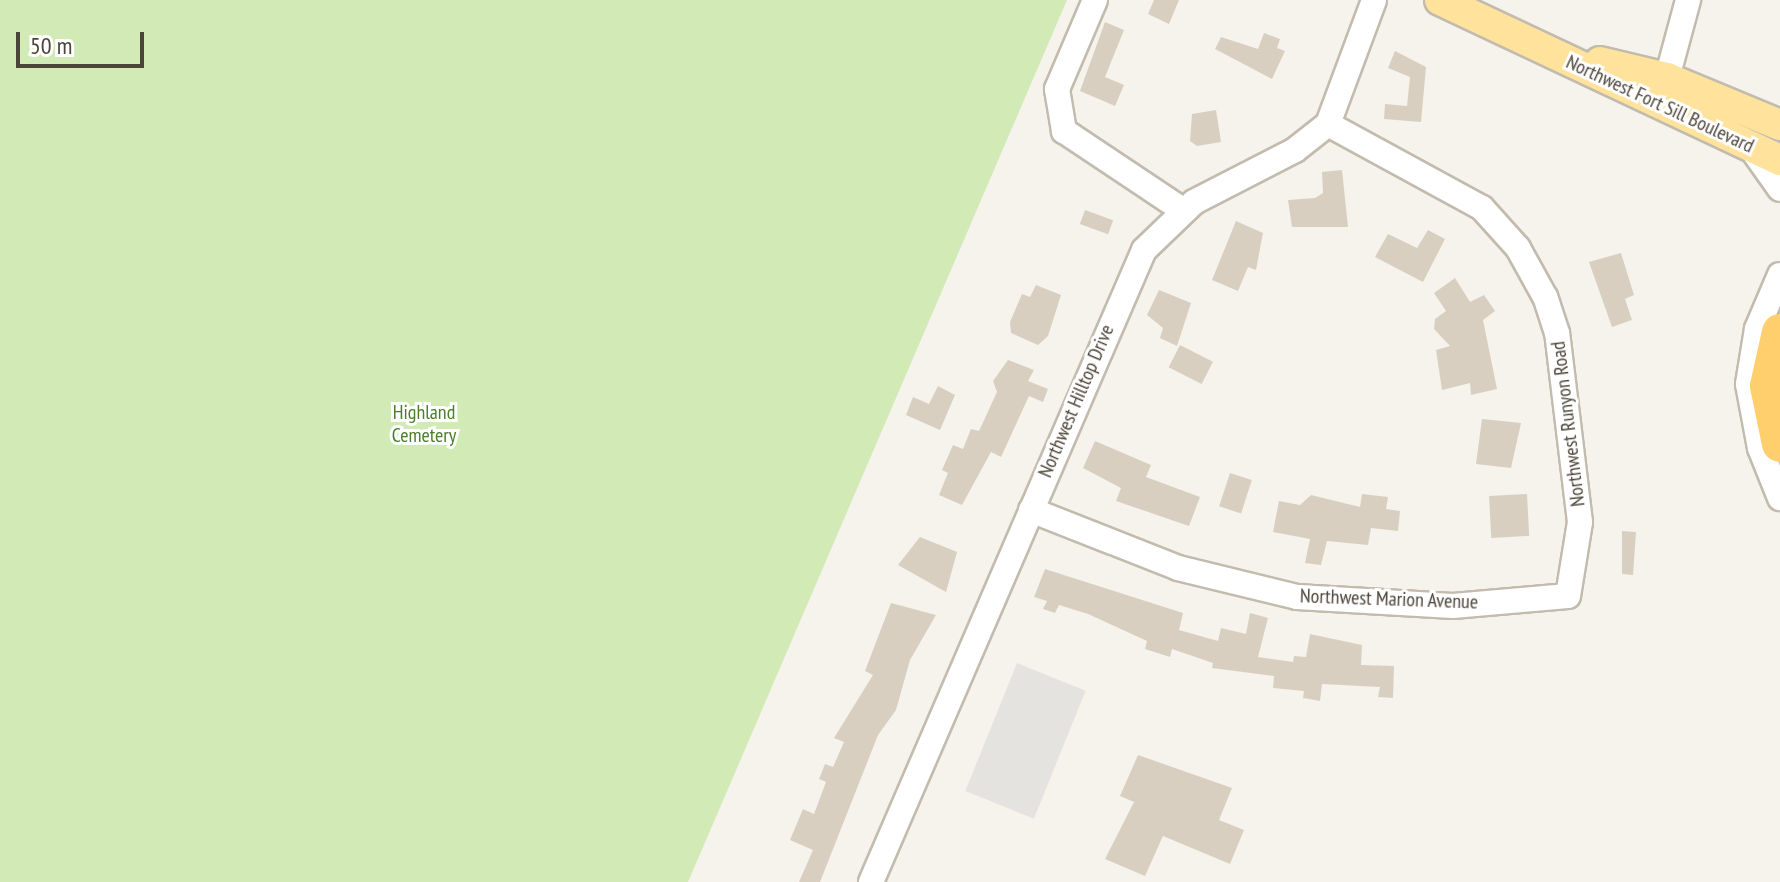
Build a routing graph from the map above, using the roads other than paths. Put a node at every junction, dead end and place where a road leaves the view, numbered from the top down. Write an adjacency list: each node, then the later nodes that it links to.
1 (1095, 0): 12 (street)
2 (1374, 0): 7 (street)
3 (1440, 0): 5 (main road, Northwest Fort Sill Boulevard)
4 (1688, 0): 6 (street)
5 (1540, 48): 6 (main road, Northwest Fort Sill Boulevard); 9 (main road, Northwest Fort Sill Boulevard)
6 (1667, 78): 8 (main road, Northwest Fort Sill Boulevard)
7 (1328, 124): 12 (street, Northwest Hilltop Drive); 18 (street, Northwest Runyon Road)
8 (1780, 125)
9 (1751, 148): 10 (main road, Northwest Fort Sill Boulevard); 11 (street)
10 (1780, 160)
11 (1780, 189)
12 (1184, 211): 17 (street, Northwest Hilltop Drive)
13 (1780, 275): 16 (street)
14 (1780, 332): 15 (highway)
15 (1780, 444)
16 (1780, 498)
17 (1031, 510): 18 (street, Northwest Marion Avenue); 19 (street, Northwest Hilltop Drive)
18 (1568, 596)
19 (871, 882)

